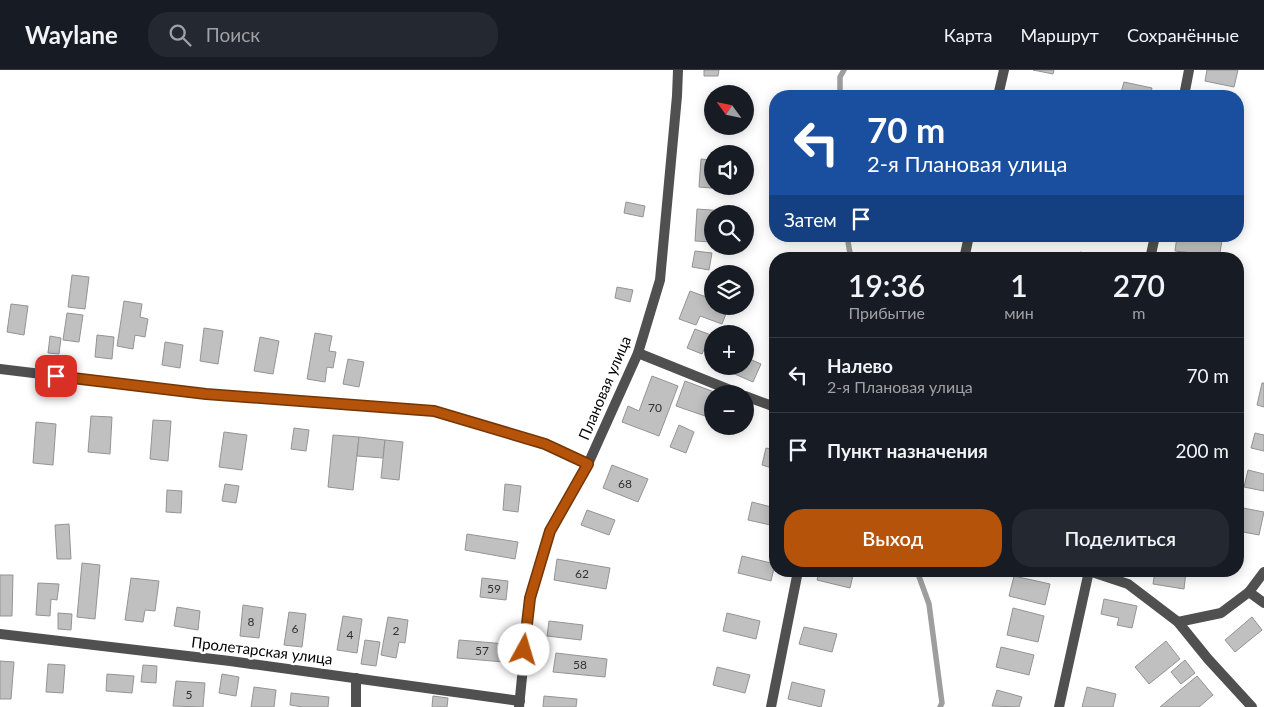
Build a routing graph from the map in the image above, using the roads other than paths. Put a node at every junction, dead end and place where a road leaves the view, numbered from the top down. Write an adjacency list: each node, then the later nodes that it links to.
1 (678, 70): 6 (street, Плановая улица)
2 (1004, 70): 4 (street)
3 (1189, 70): 5 (street)
4 (999, 90)
5 (1185, 90)
6 (638, 353): 8 (street); 11 (street, Плановая улица)
7 (0, 368): 11 (street)
8 (718, 385)
9 (754, 399): 10 (street)
10 (769, 405)
11 (588, 464): 21 (street, Плановая улица)
12 (1264, 572): 16 (street)
13 (797, 577): 23 (street)
14 (1088, 577): 24 (street)
15 (1107, 577): 18 (street)
16 (1249, 592): 17 (street); 18 (street)
17 (1264, 603)
18 (1178, 622): 25 (street)
19 (0, 634): 20 (street, Пролетарская улица)
20 (356, 678): 21 (street, Пролетарская улица); 22 (street)
21 (519, 704)
22 (356, 707)
23 (771, 707)
24 (1059, 707)
25 (1252, 707)

